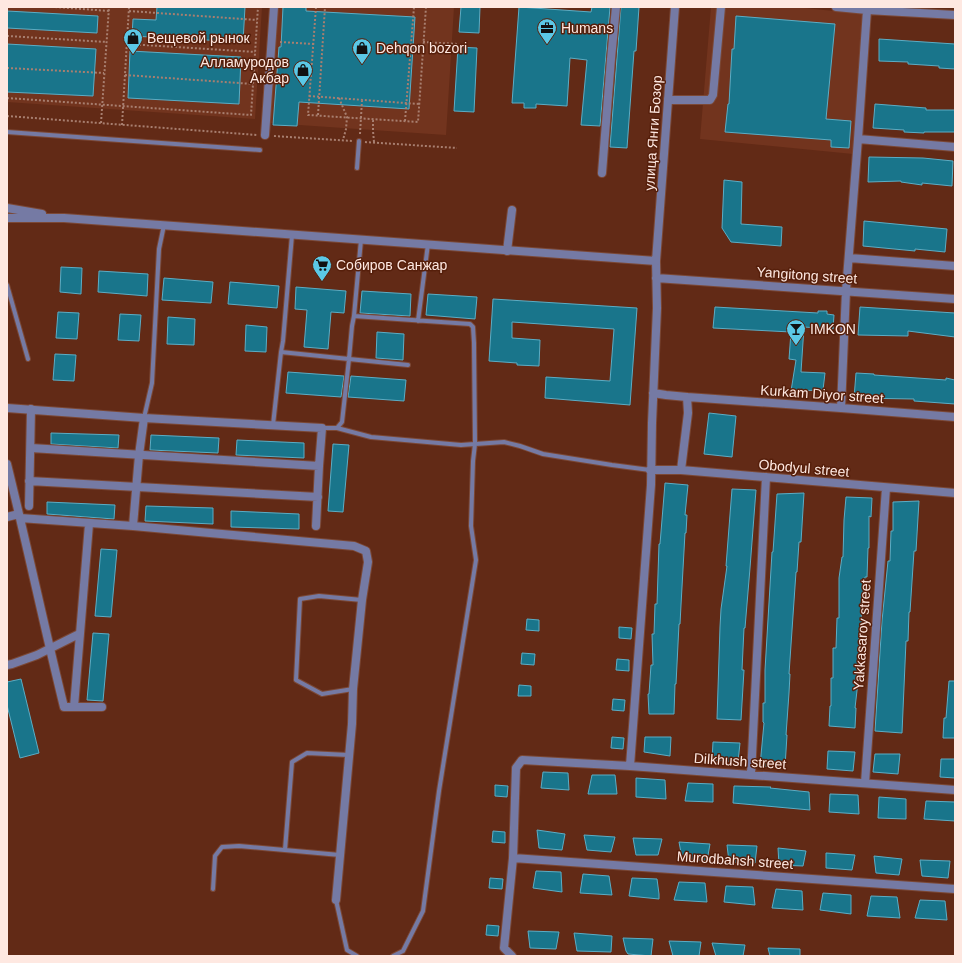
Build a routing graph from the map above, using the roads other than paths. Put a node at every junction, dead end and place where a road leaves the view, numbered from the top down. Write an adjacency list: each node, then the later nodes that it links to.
1 (274, 7): 10 (street)
2 (616, 7): 16 (street)
3 (675, 7): 8 (street, улица Янги Бозор)
4 (721, 7): 8 (street)
5 (836, 7): 6 (street)
6 (867, 10): 7 (street); 11 (street)
7 (955, 15)
8 (668, 100): 27 (street, улица Янги Бозор)
9 (7, 132): 14 (lane)
10 (265, 135)
11 (858, 139): 13 (street); 26 (street)
12 (359, 141): 15 (lane)
13 (955, 147)
14 (260, 150)
15 (357, 168)
16 (602, 173)
17 (7, 208): 20 (street)
18 (512, 210): 25 (street)
19 (7, 218): 20 (street)
20 (64, 218): 21 (street)
21 (164, 225): 22 (street); 45 (lane)
22 (292, 235): 23 (street); 35 (lane)
23 (362, 240): 24 (street); 33 (lane)
24 (428, 244): 25 (street); 34 (lane)
25 (507, 251): 27 (street)
26 (849, 258): 28 (street, Yangitong street); 31 (street)
27 (656, 261): 29 (street, улица Янги Бозор)
28 (955, 266)
29 (656, 278): 31 (street, Yangitong street); 39 (street, улица Янги Бозор)
30 (7, 285): 36 (lane)
31 (846, 291): 32 (street, Yangitong street); 42 (street)
32 (955, 299)
33 (354, 316): 34 (lane); 37 (lane)
34 (418, 321): 49 (lane)
35 (281, 352): 37 (lane); 46 (lane)
36 (28, 359)
37 (349, 359): 38 (lane); 48 (lane)
38 (408, 365)
39 (653, 393): 40 (street, Kurkam Diyor street); 54 (street, улица Янги Бозор)
40 (687, 396): 42 (street, Kurkam Diyor street); 55 (street)
41 (7, 408): 43 (street)
42 (841, 408): 44 (street, Kurkam Diyor street)
43 (31, 409): 45 (street); 50 (street)
44 (955, 417)
45 (144, 418): 46 (street); 51 (street)
46 (273, 425): 47 (street)
47 (322, 428): 48 (lane); 53 (street)
48 (336, 428): 49 (lane)
49 (475, 444): 54 (lane); 88 (lane)
50 (31, 448): 51 (street); 57 (street)
51 (138, 455): 53 (street); 58 (street)
52 (7, 464): 60 (street)
53 (319, 466): 62 (street)
54 (650, 470): 55 (street, Obodyul street); 77 (street, улица Янги Бозор)
55 (680, 470): 56 (street, Obodyul street)
56 (766, 477): 59 (street, Obodyul street); 78 (street)
57 (29, 482): 58 (street); 63 (street)
58 (136, 487): 62 (street); 67 (street)
59 (886, 488): 61 (street, Obodyul street); 79 (street, Yakkasaroy street)
60 (10, 491): 64 (street)
61 (955, 493)
62 (318, 497): 68 (street)
63 (30, 506)
64 (20, 516): 65 (street); 66 (street); 71 (street)
65 (7, 517)
66 (89, 524): 67 (street); 70 (street)
67 (133, 526): 69 (street)
68 (316, 526)
69 (362, 600): 73 (street); 73 (lane)
70 (79, 634): 71 (street); 74 (street)
71 (50, 648): 72 (street); 74 (street)
72 (7, 665)
73 (353, 689): 76 (street)
74 (74, 707): 75 (street)
75 (102, 707)
76 (349, 756): 81 (lane); 82 (street)
77 (630, 766): 78 (street, Dilkhush street); 83 (street, Dilkhush street)
78 (751, 775): 79 (street, Dilkhush street)
79 (865, 784): 80 (street, Dilkhush street)
80 (955, 790)
81 (285, 850): 82 (lane); 84 (lane)
82 (340, 855): 86 (street)
83 (512, 858): 85 (street, Murodbahsh street); 89 (street)
84 (213, 889)
85 (955, 889)
86 (336, 900): 87 (lane)
87 (357, 956)
88 (393, 956)
89 (512, 956)

